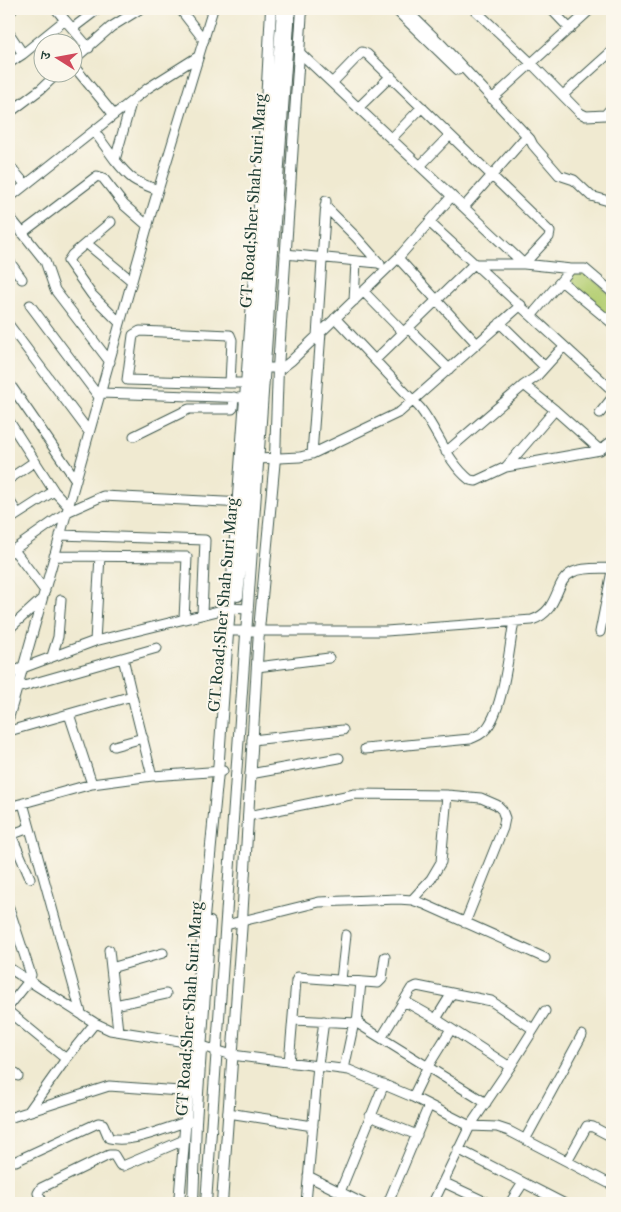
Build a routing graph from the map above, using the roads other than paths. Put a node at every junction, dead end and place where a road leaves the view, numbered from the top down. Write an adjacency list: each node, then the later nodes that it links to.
1 (13, 9): 16 (street)
2 (56, 9): 17 (street)
3 (98, 9): 18 (street)
4 (140, 9): 22 (street)
5 (180, 9): 21 (street)
6 (213, 9): 21 (street)
7 (271, 9): 101 (main road)
8 (282, 9): 107 (main road, GT Road;Sher Shah Suri Marg)
9 (290, 9): 96 (main road, GT Road;Sher Shah Suri Marg)
10 (302, 9): 24 (main road)
11 (395, 9): 46 (street)
12 (405, 9): 35 (street)
13 (474, 9): 29 (street)
14 (551, 9): 19 (street)
15 (591, 9): 19 (street)
16 (9, 13)
17 (65, 20): 18 (street); 25 (street)
18 (73, 28): 22 (street)
19 (570, 28): 29 (street)
20 (9, 33): 25 (street)
21 (204, 40): 27 (street)
22 (89, 48): 26 (street)
23 (612, 51): 34 (street)
24 (298, 52): 33 (street); 64 (main road)
25 (23, 54): 28 (street)
26 (82, 54)
27 (199, 56): 36 (street); 53 (street)
28 (9, 63)
29 (531, 63): 34 (street); 35 (street)
30 (82, 75): 41 (street)
31 (391, 76): 33 (street); 37 (street); 39 (street)
32 (49, 82): 40 (street)
33 (332, 83): 39 (street)
34 (563, 95): 42 (street)
35 (492, 99): 47 (street)
36 (131, 103): 41 (street); 48 (street)
37 (422, 107): 44 (street); 45 (street)
38 (612, 107): 42 (street)
39 (358, 108): 45 (street)
40 (9, 113)
41 (114, 115): 43 (street)
42 (609, 115)
43 (94, 131): 48 (street); 52 (street)
44 (450, 135): 50 (street); 51 (street)
45 (391, 139): 50 (street)
46 (523, 140): 47 (street); 51 (street)
47 (533, 145): 56 (street)
48 (116, 160): 53 (street)
49 (9, 166): 52 (street)
50 (420, 166): 54 (street)
51 (491, 176): 57 (street); 71 (street)
52 (24, 184): 55 (street)
53 (158, 190): 61 (street)
54 (452, 196): 57 (street); 60 (street)
55 (9, 198)
56 (612, 202)
57 (464, 207): 71 (street)
58 (9, 216): 62 (street)
59 (112, 222): 63 (street)
60 (429, 222): 66 (street); 70 (street)
61 (148, 226): 62 (street); 75 (street)
62 (22, 233): 94 (street)
63 (86, 243): 75 (street); 85 (street)
64 (285, 254): 65 (street); 97 (main road)
65 (322, 257): 68 (street); 69 (street); 90 (street)
66 (398, 258): 73 (street); 79 (street)
67 (9, 261): 74 (street)
68 (356, 261): 69 (street); 80 (street)
69 (378, 263): 73 (street)
70 (474, 264): 71 (street); 79 (street); 82 (street)
71 (524, 264): 72 (street)
72 (571, 269): 76 (street); 78 (street)
73 (385, 271): 77 (street)
74 (22, 278)
75 (132, 281): 85 (street)
76 (561, 281): 83 (street); 87 (street)
77 (363, 291): 80 (street); 89 (street)
78 (612, 292)
79 (437, 299): 89 (street); 91 (street)
80 (354, 301): 84 (street)
81 (30, 305): 104 (street)
82 (521, 305): 83 (street); 86 (street)
83 (532, 315): 92 (street)
84 (335, 318): 90 (street); 93 (street)
85 (120, 323): 94 (street)
86 (500, 323): 91 (street); 95 (street)
87 (612, 323)
88 (9, 325): 114 (street)
89 (405, 330): 93 (street); 98 (street)
90 (319, 334): 97 (street); 119 (street)
91 (477, 344): 98 (street)
92 (564, 346): 95 (street); 103 (street)
93 (375, 360): 109 (street)
94 (110, 362): 104 (street)
95 (545, 367): 102 (street)
96 (264, 368): 97 (street); 120 (main road, GT Road;Sher Shah Suri Marg)
97 (278, 368): 121 (main road)
98 (449, 369): 109 (street)
99 (9, 382): 125 (street)
100 (230, 383): 100 (street); 101 (street)
101 (246, 383): 107 (main road)
102 (524, 385): 111 (street); 118 (street)
103 (612, 390)
104 (100, 395): 105 (street); 114 (street)
105 (198, 396): 106 (street); 110 (street)
106 (234, 397): 107 (street); 110 (street)
107 (250, 398): 128 (main road, GT Road;Sher Shah Suri Marg)
108 (612, 398): 112 (street)
109 (414, 400): 118 (street); 119 (street)
110 (197, 408): 115 (street)
111 (555, 410): 117 (street); 123 (street)
112 (600, 413)
113 (9, 422): 122 (street)
114 (89, 432): 125 (street)
115 (134, 436)
116 (612, 441): 117 (street)
117 (600, 450): 123 (street)
118 (446, 452): 123 (street)
119 (312, 454): 121 (street)
120 (258, 458): 121 (street); 140 (main road, GT Road;Sher Shah Suri Marg)
121 (275, 458): 146 (main road)
122 (34, 462): 124 (street); 126 (street)
123 (506, 467)
124 (9, 479)
125 (76, 480): 129 (street)
126 (54, 491): 129 (street); 130 (street)
127 (9, 500): 130 (street)
128 (243, 503): 129 (street); 139 (main road, GT Road;Sher Shah Suri Marg)
129 (68, 509): 132 (street); 133 (street)
130 (18, 514): 131 (street)
131 (9, 520)
132 (60, 535): 134 (street); 141 (street)
133 (11, 551): 137 (street)
134 (54, 556): 135 (street); 137 (street)
135 (100, 556): 142 (street); 149 (street)
136 (612, 570): 143 (street); 148 (street)
137 (43, 595): 144 (street); 154 (street)
138 (61, 600): 151 (street)
139 (233, 608): 140 (street); 141 (street); 147 (main road, GT Road;Sher Shah Suri Marg); 168 (main road)
140 (247, 609): 145 (main road, GT Road;Sher Shah Suri Marg)
141 (202, 614): 142 (street)
142 (184, 619): 149 (street)
143 (514, 621): 146 (street); 166 (street)
144 (9, 629)
145 (245, 630): 146 (street); 147 (street); 182 (main road, GT Road;Sher Shah Suri Marg)
146 (259, 630): 155 (main road)
147 (234, 631): 168 (main road, GT Road;Sher Shah Suri Marg)
148 (600, 632)
149 (95, 641): 151 (street)
150 (157, 648): 152 (street)
151 (52, 656): 154 (street)
152 (123, 658): 157 (street); 158 (street)
153 (329, 658): 155 (street)
154 (23, 667): 156 (street); 157 (street)
155 (257, 667): 164 (main road)
156 (9, 673)
157 (17, 688): 159 (street)
158 (132, 696): 160 (street); 163 (street)
159 (9, 712)
160 (70, 714): 162 (street); 171 (street)
161 (343, 730): 164 (street)
162 (9, 731)
163 (143, 738): 165 (street); 170 (street)
164 (252, 740): 169 (main road)
165 (114, 746)
166 (365, 750)
167 (339, 758): 169 (street)
168 (221, 772): 170 (street); 211 (main road); 212 (main road, GT Road;Sher Shah Suri Marg)
169 (250, 774): 175 (main road)
170 (152, 776): 171 (street)
171 (92, 784): 173 (street)
172 (447, 795): 175 (street); 178 (street); 181 (street)
173 (23, 803): 174 (street); 176 (street)
174 (9, 807)
175 (248, 816): 180 (main road)
176 (29, 828): 177 (street); 200 (street)
177 (30, 878)
178 (412, 900): 180 (street); 181 (street)
179 (9, 908): 191 (street)
180 (242, 921): 182 (street); 214 (main road)
181 (465, 923): 187 (street)
182 (226, 925): 213 (main road, GT Road;Sher Shah Suri Marg)
183 (346, 935): 190 (street)
184 (109, 950): 189 (street)
185 (163, 953): 189 (street)
186 (385, 956): 192 (street)
187 (545, 958)
188 (9, 968): 191 (street)
189 (111, 968): 196 (street)
190 (341, 980): 192 (street); 202 (street)
191 (29, 981): 197 (street); 200 (street)
192 (361, 982): 205 (street)
193 (452, 993): 195 (street); 201 (street); 207 (street)
194 (166, 994): 196 (street)
195 (404, 1001): 201 (street); 210 (street)
196 (115, 1005): 208 (street)
197 (9, 1006)
198 (544, 1011): 207 (street)
199 (9, 1012): 215 (street)
200 (81, 1013): 204 (street)
201 (436, 1019): 206 (street)
202 (293, 1020): 203 (street); 216 (street)
203 (324, 1021): 205 (street); 217 (street)
204 (95, 1022): 208 (street); 215 (street)
205 (355, 1022): 210 (street); 221 (street)
206 (452, 1029): 218 (street); 219 (street)
207 (532, 1029): 219 (street)
208 (118, 1031): 211 (street)
209 (582, 1035): 238 (street)
210 (382, 1037): 218 (street)
211 (192, 1043): 212 (street); 224 (main road)
212 (202, 1046): 213 (street); 225 (main road, GT Road;Sher Shah Suri Marg)
213 (217, 1050): 214 (street); 252 (main road, GT Road;Sher Shah Suri Marg)
214 (232, 1055): 216 (street); 230 (main road)
215 (66, 1059): 229 (street)
216 (289, 1063): 217 (street)
217 (318, 1065): 221 (street); 234 (street)
218 (428, 1066): 226 (street); 227 (street)
219 (510, 1067): 227 (street)
220 (9, 1068): 222 (street)
221 (344, 1069): 223 (street)
222 (18, 1076)
223 (384, 1084): 226 (street); 231 (street)
224 (188, 1092): 225 (street); 229 (street); 233 (main road)
225 (199, 1092): 233 (main road, GT Road;Sher Shah Suri Marg)
226 (414, 1097): 228 (street)
227 (486, 1103): 235 (street)
228 (429, 1105): 235 (street); 236 (street)
229 (29, 1111): 232 (street)
230 (228, 1113): 234 (street); 253 (main road)
231 (370, 1116): 236 (street); 247 (street)
232 (12, 1117)
233 (191, 1122): 239 (main road); 242 (street); 251 (main road, GT Road;Sher Shah Suri Marg)
234 (313, 1126): 243 (street)
235 (470, 1126): 238 (street); 240 (street)
236 (417, 1135): 256 (street)
237 (612, 1137): 241 (street)
238 (526, 1138): 241 (street)
239 (184, 1140): 249 (street); 250 (main road)
240 (458, 1150): 244 (street); 245 (street)
241 (568, 1160): 246 (street)
242 (16, 1161)
243 (308, 1176): 247 (street); 254 (street)
244 (443, 1182): 257 (street); 258 (street)
245 (523, 1183): 248 (street); 259 (street)
246 (612, 1185)
247 (340, 1192): 255 (street)
248 (558, 1202)
249 (43, 1203)
250 (179, 1203)
251 (193, 1203)
252 (206, 1203)
253 (222, 1203)
254 (306, 1203)
255 (362, 1203)
256 (388, 1203)
257 (433, 1203)
258 (488, 1203)
259 (510, 1203)

